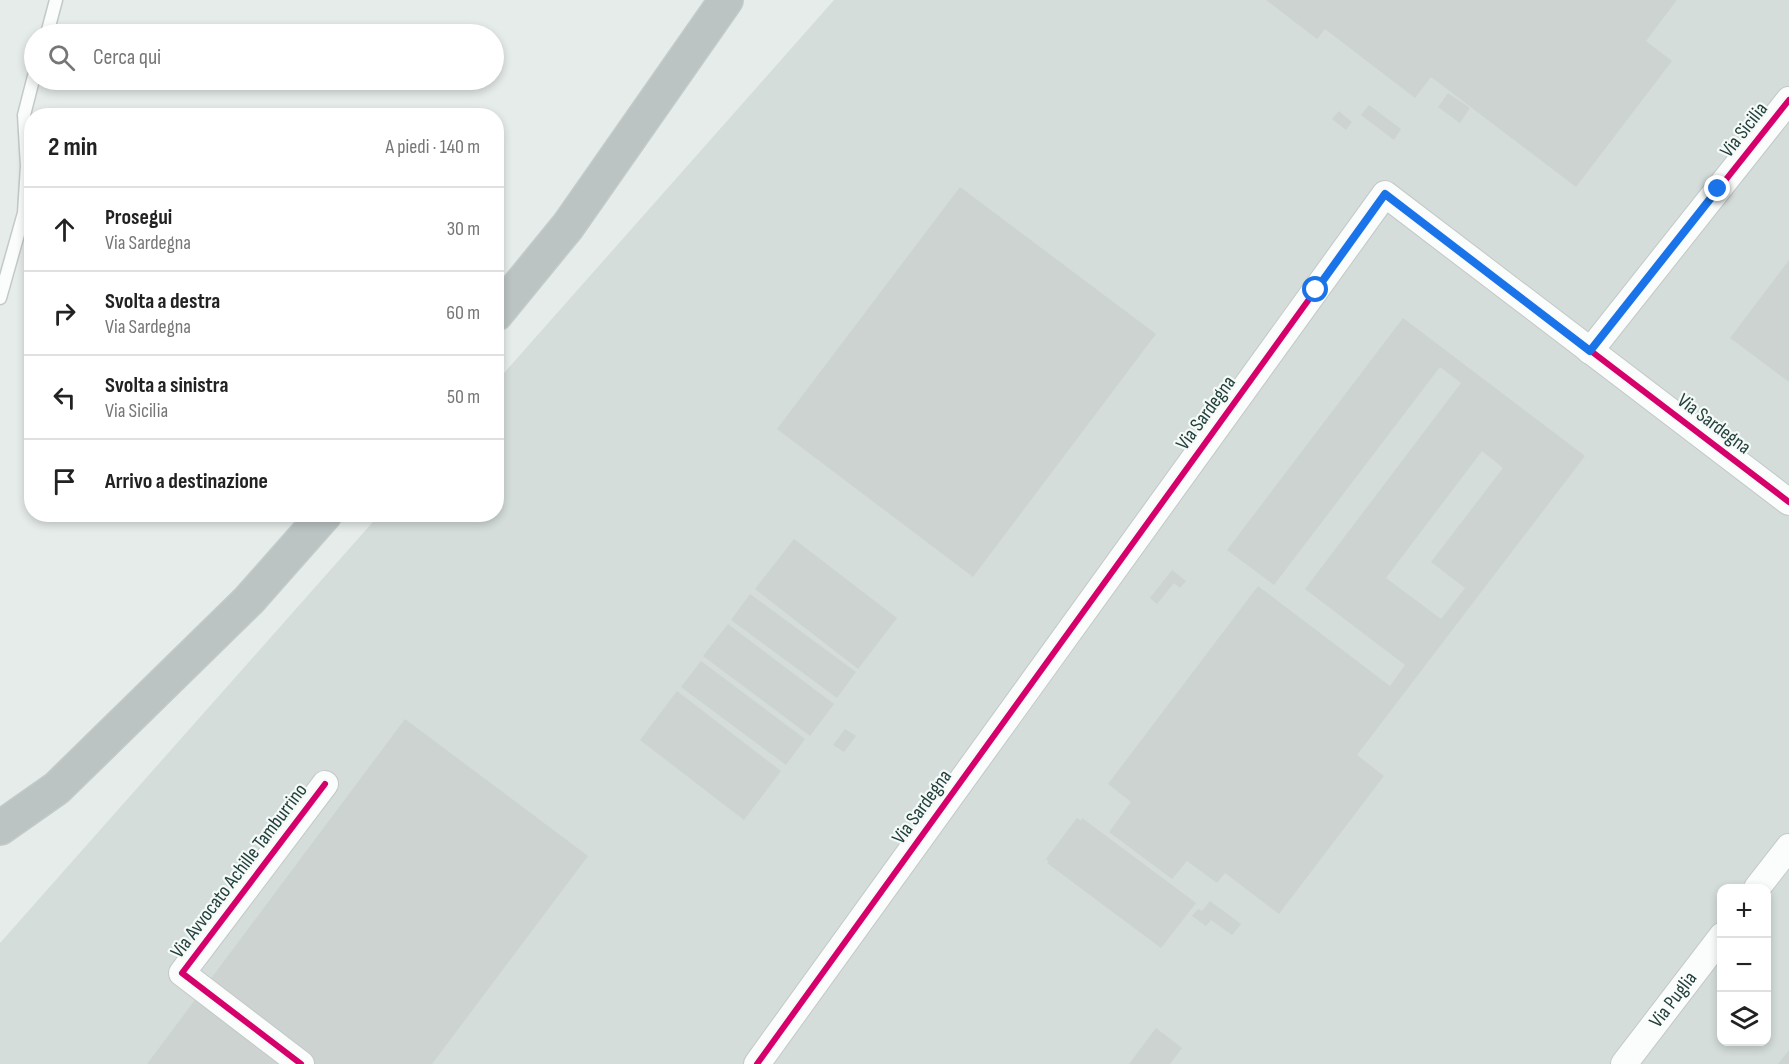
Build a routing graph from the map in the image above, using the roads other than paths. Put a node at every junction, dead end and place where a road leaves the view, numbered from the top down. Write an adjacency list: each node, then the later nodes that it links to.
1 (56, 0): 3 (lane)
2 (726, 0): 9 (highway)
3 (50, 24)
4 (30, 90): 6 (lane)
5 (1789, 100): 10 (street, Via Sicilia)
6 (26, 108)
7 (24, 213): 8 (lane)
8 (0, 298)
9 (504, 304)
10 (1590, 351): 11 (street, Via Sardegna); 21 (street, Via Sardegna)
11 (1789, 502)
12 (318, 522): 14 (highway)
13 (325, 784): 20 (street, Via Avvocato Achille Tamburrino)
14 (57, 788): 15 (highway); 16 (highway)
15 (0, 828)
16 (0, 838)
17 (1789, 847): 18 (street)
18 (1760, 884)
19 (1720, 938): 22 (street, Via Puglia)
20 (301, 1064)
21 (757, 1064)
22 (1624, 1064)

